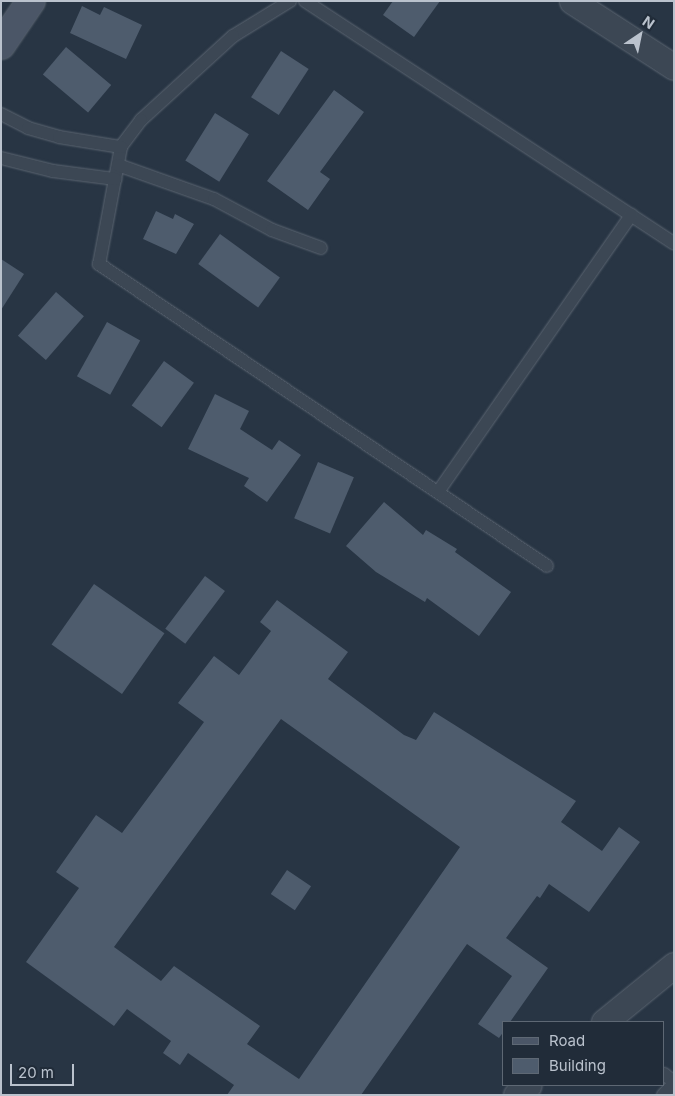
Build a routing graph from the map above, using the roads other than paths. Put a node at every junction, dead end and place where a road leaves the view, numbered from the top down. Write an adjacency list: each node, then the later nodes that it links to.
1 (31, 1): 5 (main road)
2 (290, 1): 8 (lane)
3 (305, 1): 12 (lane)
4 (572, 1): 6 (street)
5 (1, 45)
6 (674, 67)
7 (1, 114): 8 (lane)
8 (121, 147): 10 (lane)
9 (1, 158): 11 (lane)
10 (118, 165): 11 (lane); 14 (lane)
11 (115, 179): 15 (lane)
12 (631, 215): 13 (lane); 15 (lane)
13 (674, 243)
14 (321, 248)
15 (438, 492): 16 (lane)
16 (548, 566)
17 (674, 965): 18 (street)
18 (605, 1021)
19 (674, 1082): 22 (lane)
20 (527, 1086): 21 (street)
21 (516, 1095)
22 (663, 1095)

